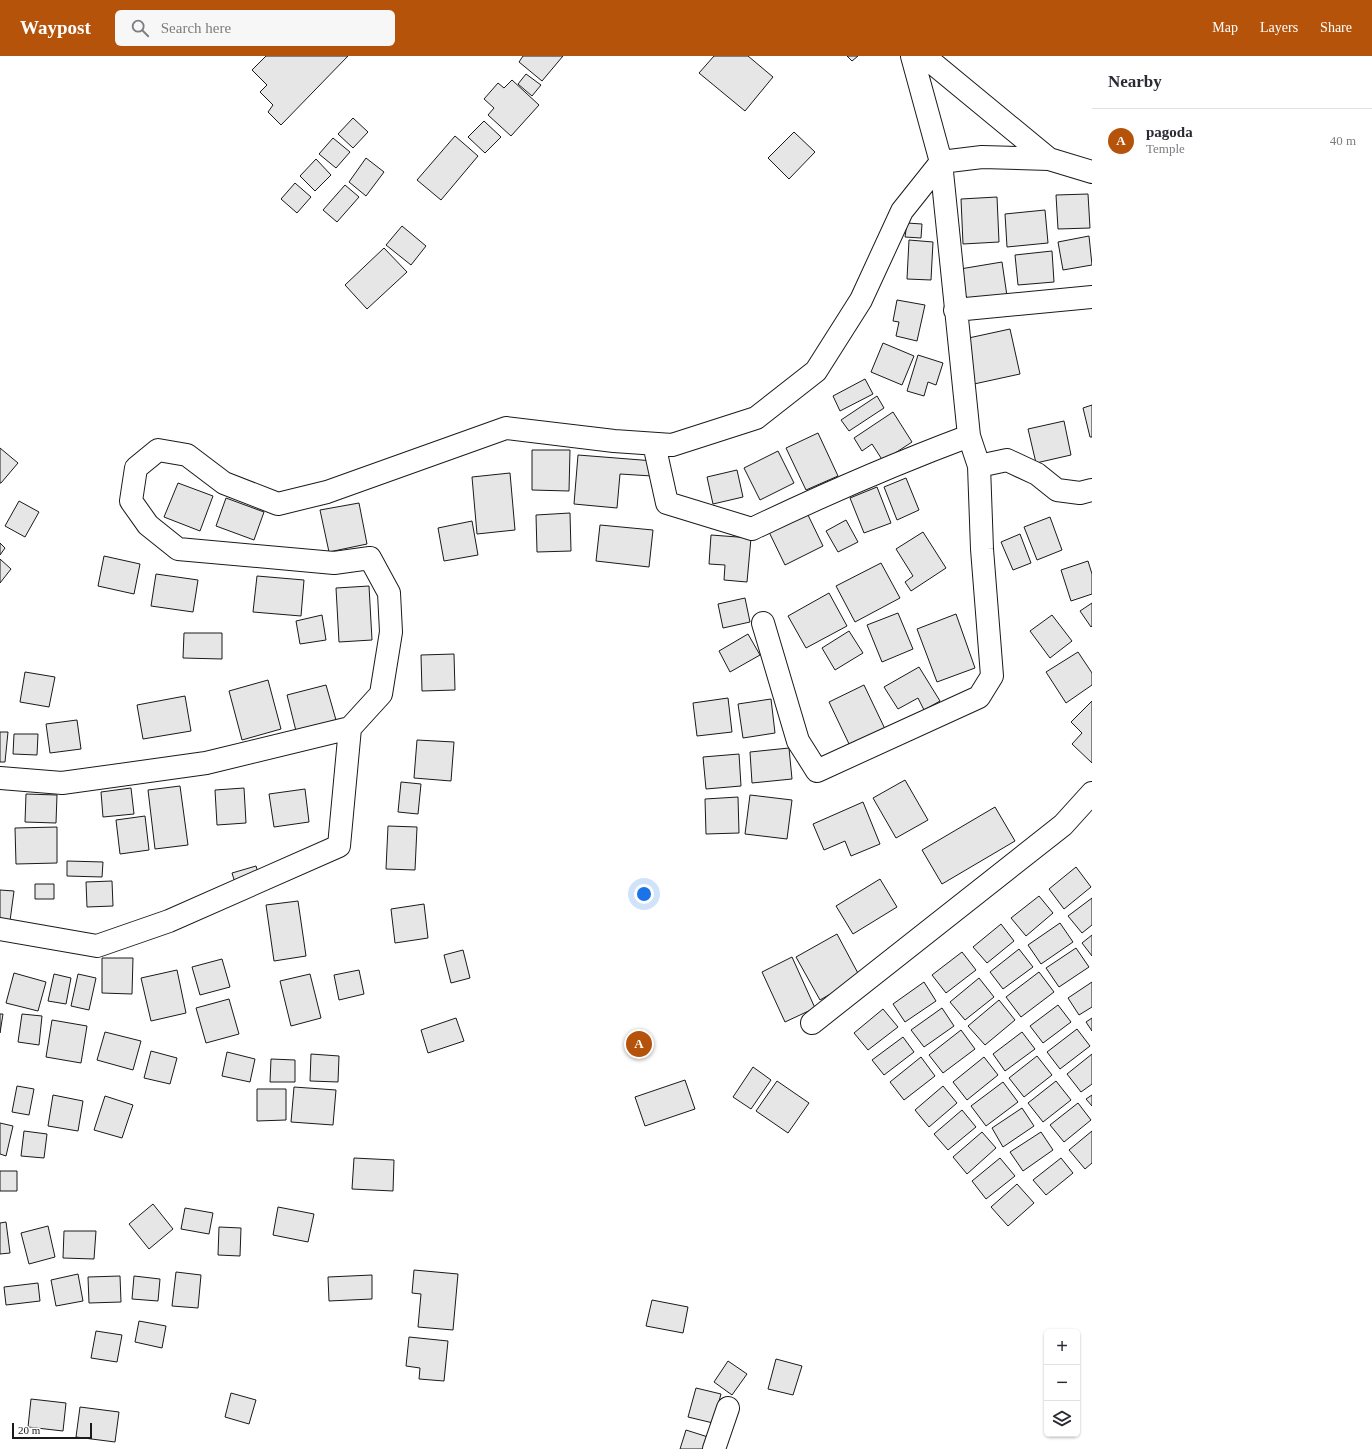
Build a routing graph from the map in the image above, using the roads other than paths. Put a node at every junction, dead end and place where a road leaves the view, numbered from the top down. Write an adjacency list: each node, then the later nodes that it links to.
1 (912, 56): 4 (street)
2 (924, 56): 3 (street)
3 (1049, 159): 4 (street); 5 (street)
4 (941, 162): 7 (street); 9 (street)
5 (1092, 172)
6 (1092, 296): 7 (street)
7 (955, 310): 8 (street)
8 (968, 436): 9 (street); 10 (street)
9 (654, 444): 13 (street)
10 (980, 466): 11 (street); 12 (street)
11 (1092, 490)
12 (763, 623)
13 (350, 728): 14 (street); 16 (street)
14 (0, 778)
15 (1092, 793): 17 (street)
16 (0, 929)
17 (812, 1023)
18 (728, 1408): 19 (street)
19 (714, 1449)

